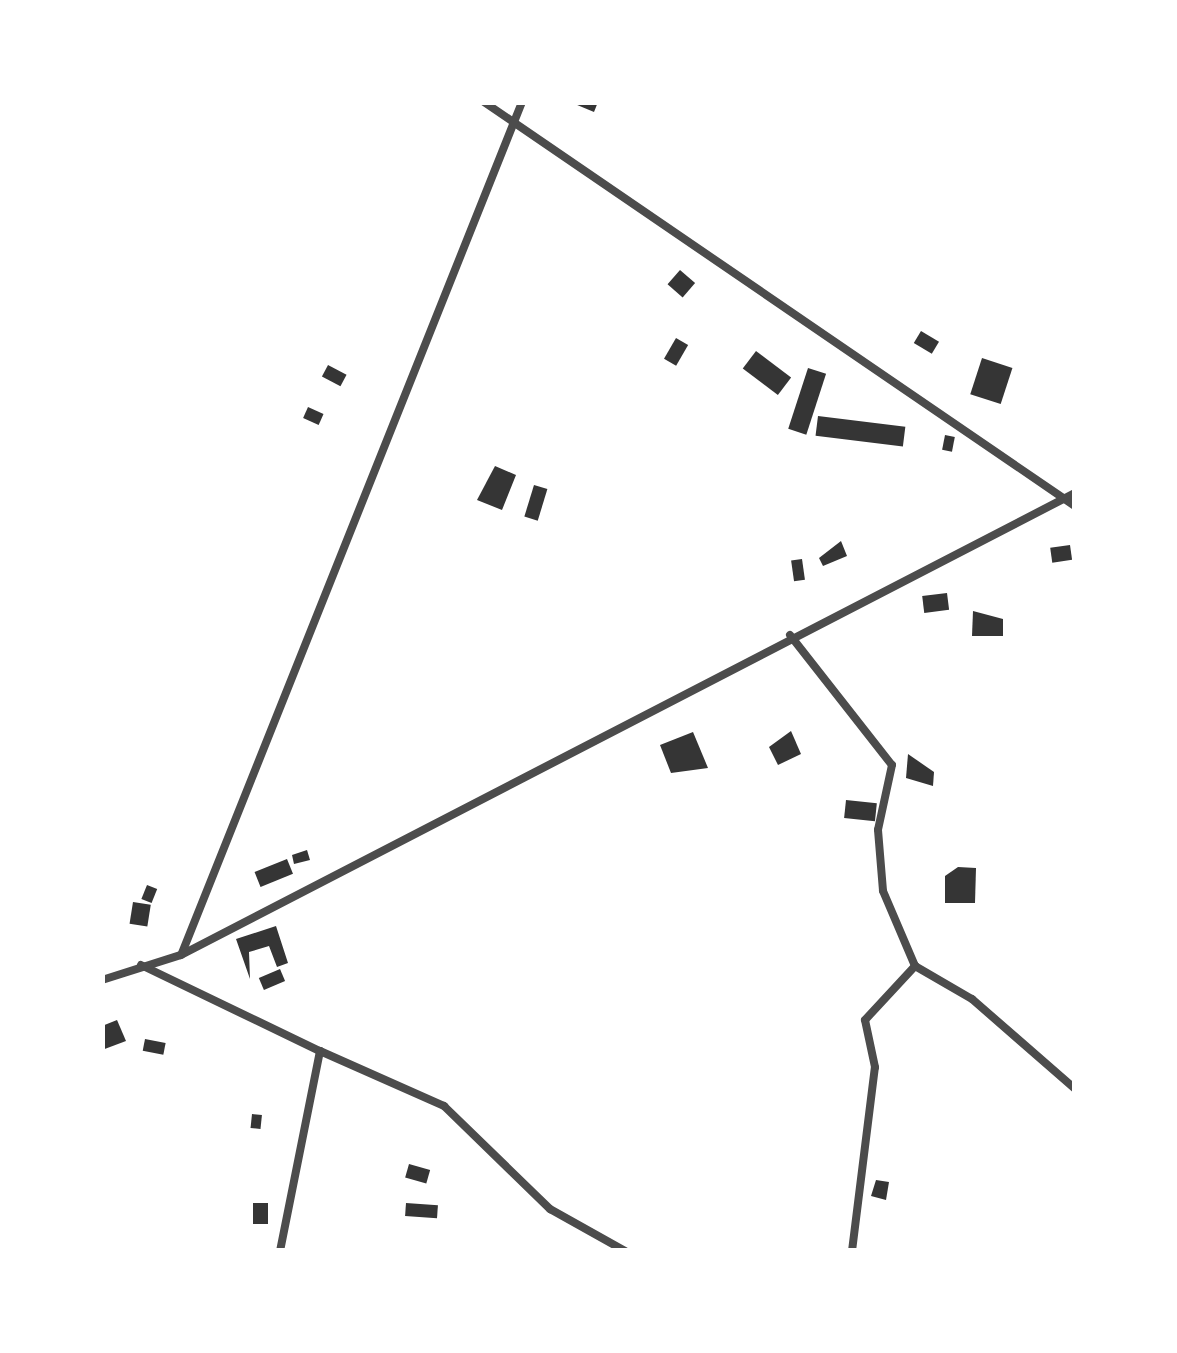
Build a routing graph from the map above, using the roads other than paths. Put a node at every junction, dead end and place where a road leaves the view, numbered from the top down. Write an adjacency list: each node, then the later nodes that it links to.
1 (484, 102): 3 (street)
2 (522, 102): 3 (street)
3 (510, 128): 5 (street); 8 (street)
4 (1075, 493): 5 (street)
5 (1057, 501): 6 (street); 7 (street)
6 (1075, 506)
7 (790, 635): 8 (street); 10 (street)
8 (181, 955): 9 (street)
9 (140, 964): 11 (street); 12 (street)
10 (915, 966): 13 (street); 16 (street)
11 (102, 980)
12 (320, 1051): 14 (street); 15 (street)
13 (1075, 1089)
14 (280, 1251)
15 (625, 1251)
16 (853, 1251)

